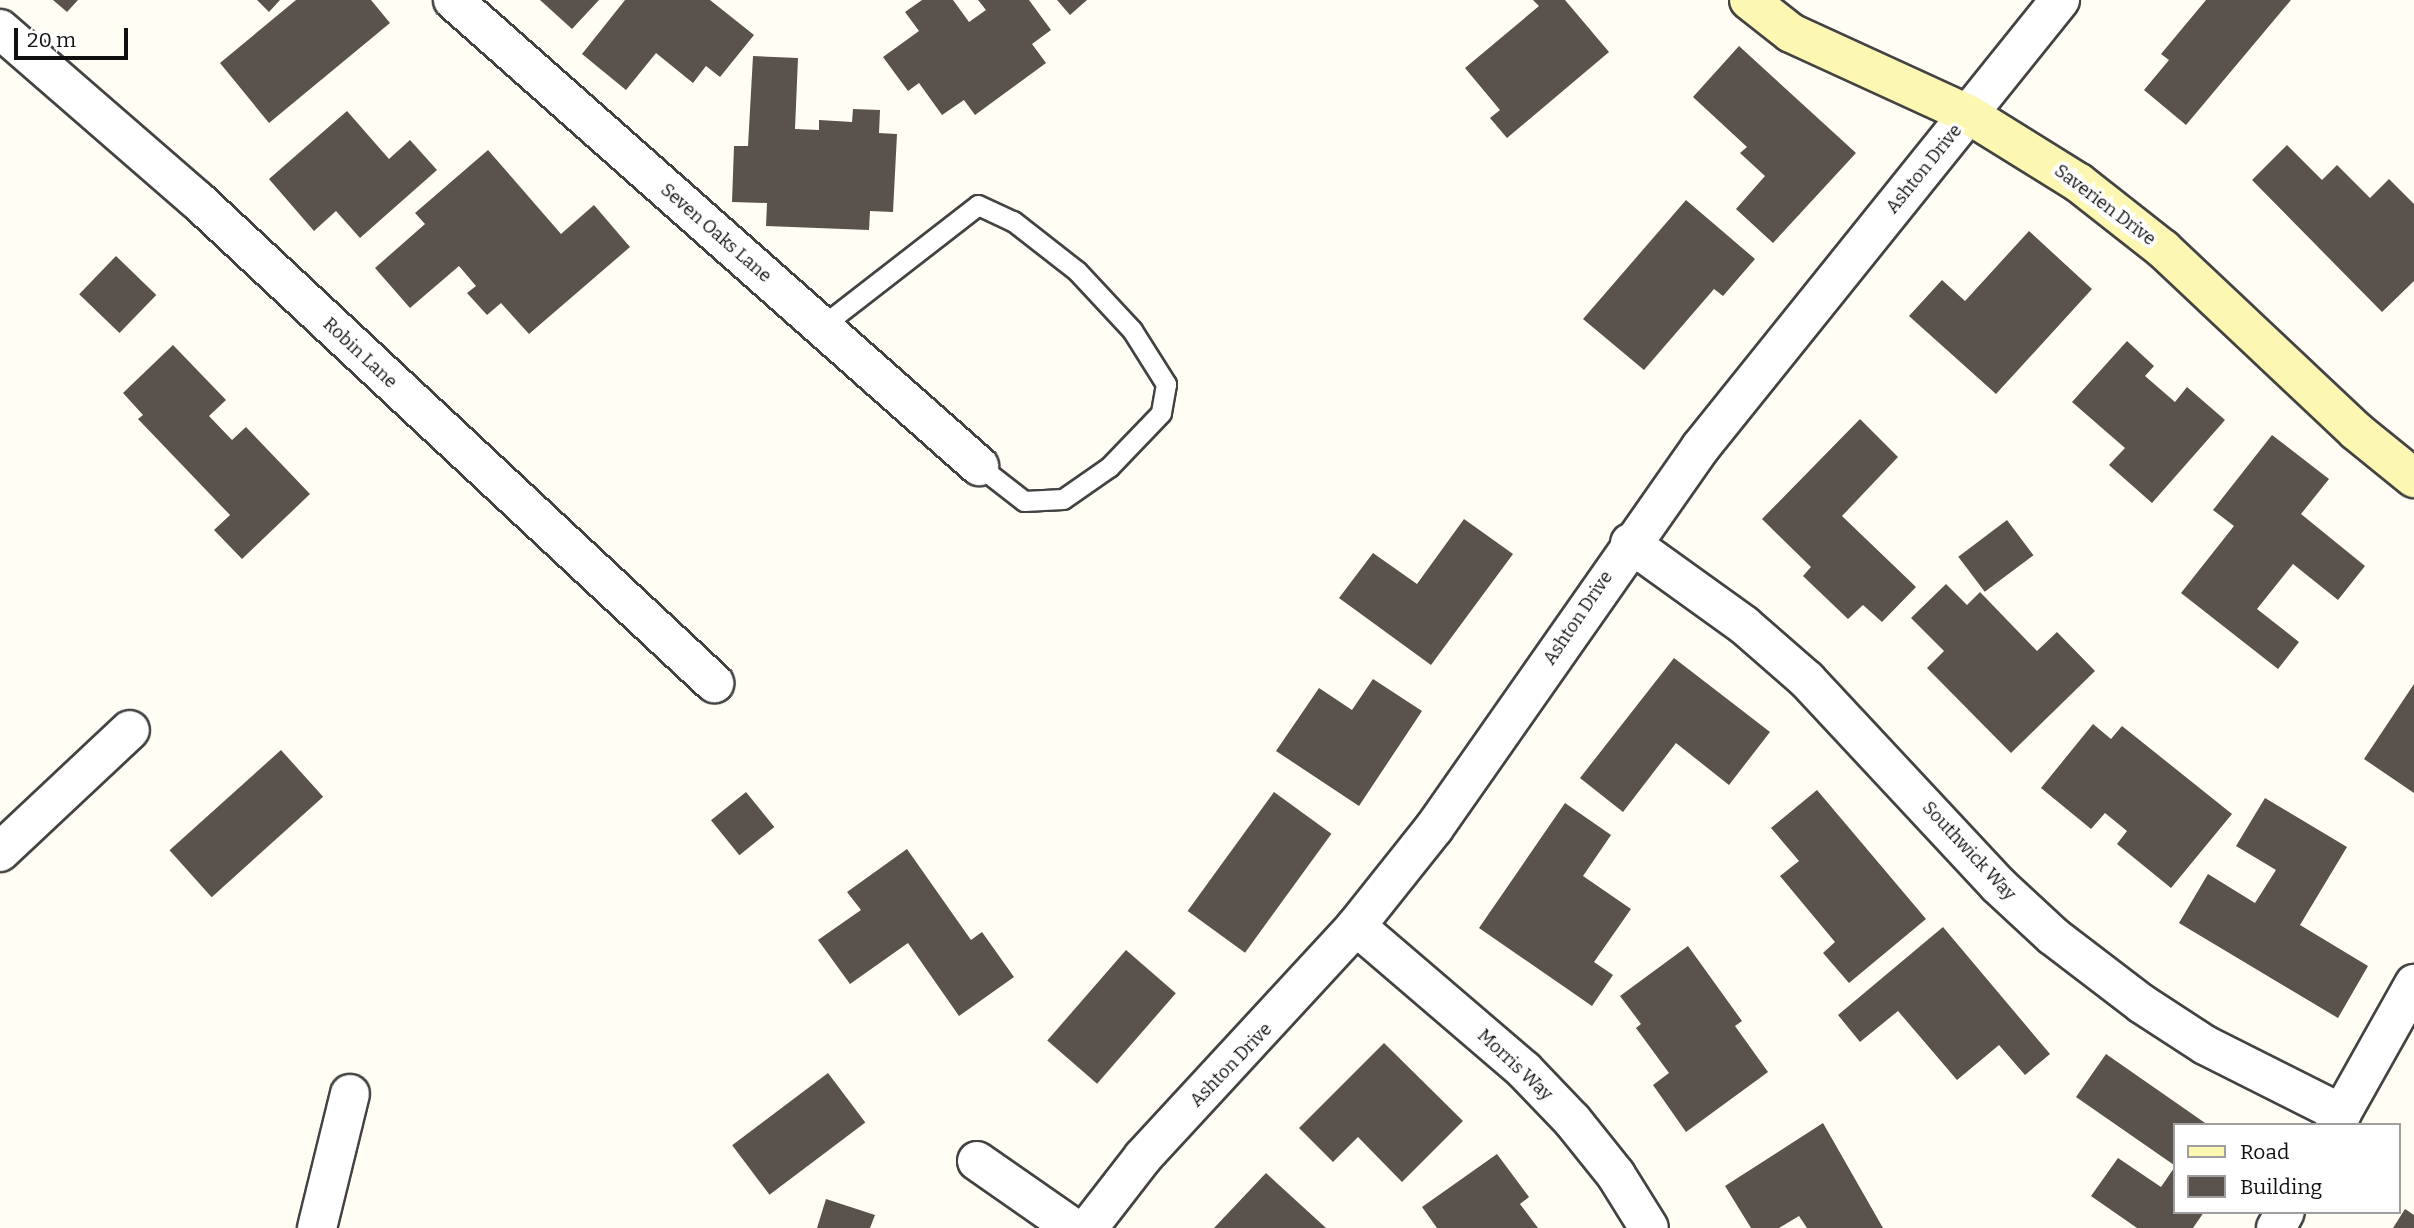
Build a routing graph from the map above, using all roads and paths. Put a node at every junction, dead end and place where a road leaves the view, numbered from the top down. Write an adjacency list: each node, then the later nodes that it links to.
1 (453, 0): 6 (street, Seven Oaks Lane)
2 (1749, 0): 5 (street, Saverien Drive)
3 (2060, 0): 5 (street, Ashton Drive)
4 (0, 29): 10 (street, Robin Lane)
5 (1968, 114): 8 (street, Saverien Drive); 9 (street, Ashton Drive)
6 (822, 326): 7 (street, Seven Oaks Lane); 7 (lane)
7 (979, 466)
8 (2414, 478)
9 (1630, 543): 13 (street, Ashton Drive); 16 (street, Southwick Way)
10 (714, 683)
11 (130, 730): 12 (street)
12 (0, 852)
13 (1356, 926): 20 (street, Ashton Drive); 21 (street, Morris Way)
14 (2414, 985): 16 (street)
15 (350, 1094): 18 (street)
16 (2338, 1119)
17 (977, 1161): 19 (street)
18 (317, 1228)
19 (1073, 1228)
20 (1088, 1228)
21 (1649, 1228)

